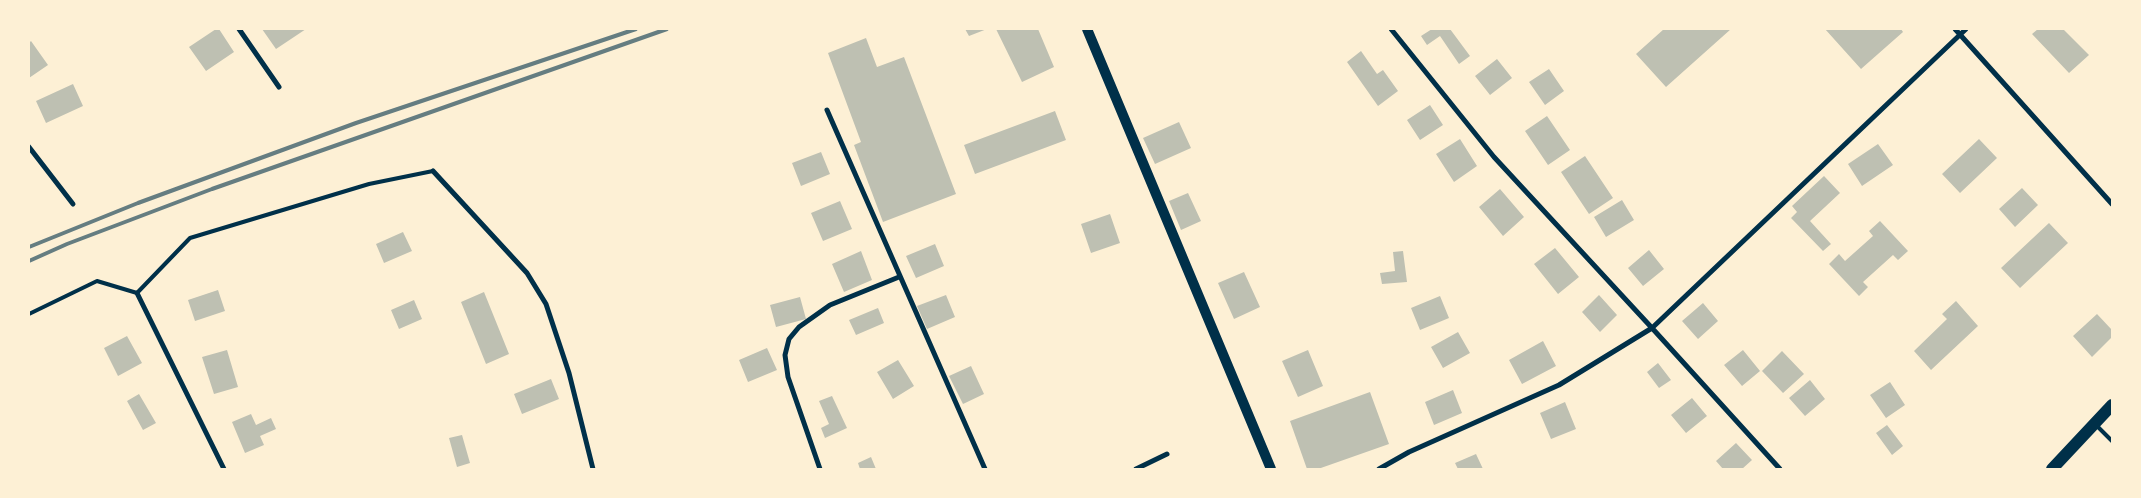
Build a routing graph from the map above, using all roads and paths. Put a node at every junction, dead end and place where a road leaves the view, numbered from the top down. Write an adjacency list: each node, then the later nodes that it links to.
1 (239, 29): 7 (street)
2 (1087, 29): 26 (main road)
3 (1391, 29): 16 (street)
4 (1955, 29): 6 (street)
5 (1966, 29): 6 (street)
6 (1960, 34): 12 (street); 16 (street)
7 (279, 87)
8 (827, 110): 13 (street)
9 (29, 146): 11 (street)
10 (433, 171): 14 (lane); 22 (street)
11 (74, 204)
12 (2112, 204)
13 (899, 277): 23 (street); 24 (street)
14 (138, 293): 15 (lane); 21 (street)
15 (29, 314)
16 (1652, 328): 27 (street); 28 (street)
17 (2112, 404): 18 (main road)
18 (2095, 424): 19 (lane); 29 (main road)
19 (2112, 441)
20 (1167, 454): 25 (street)
21 (224, 469)
22 (593, 469)
23 (820, 469)
24 (985, 469)
25 (1136, 469)
26 (1271, 469)
27 (1379, 469)
28 (1780, 469)
29 (2052, 469)

